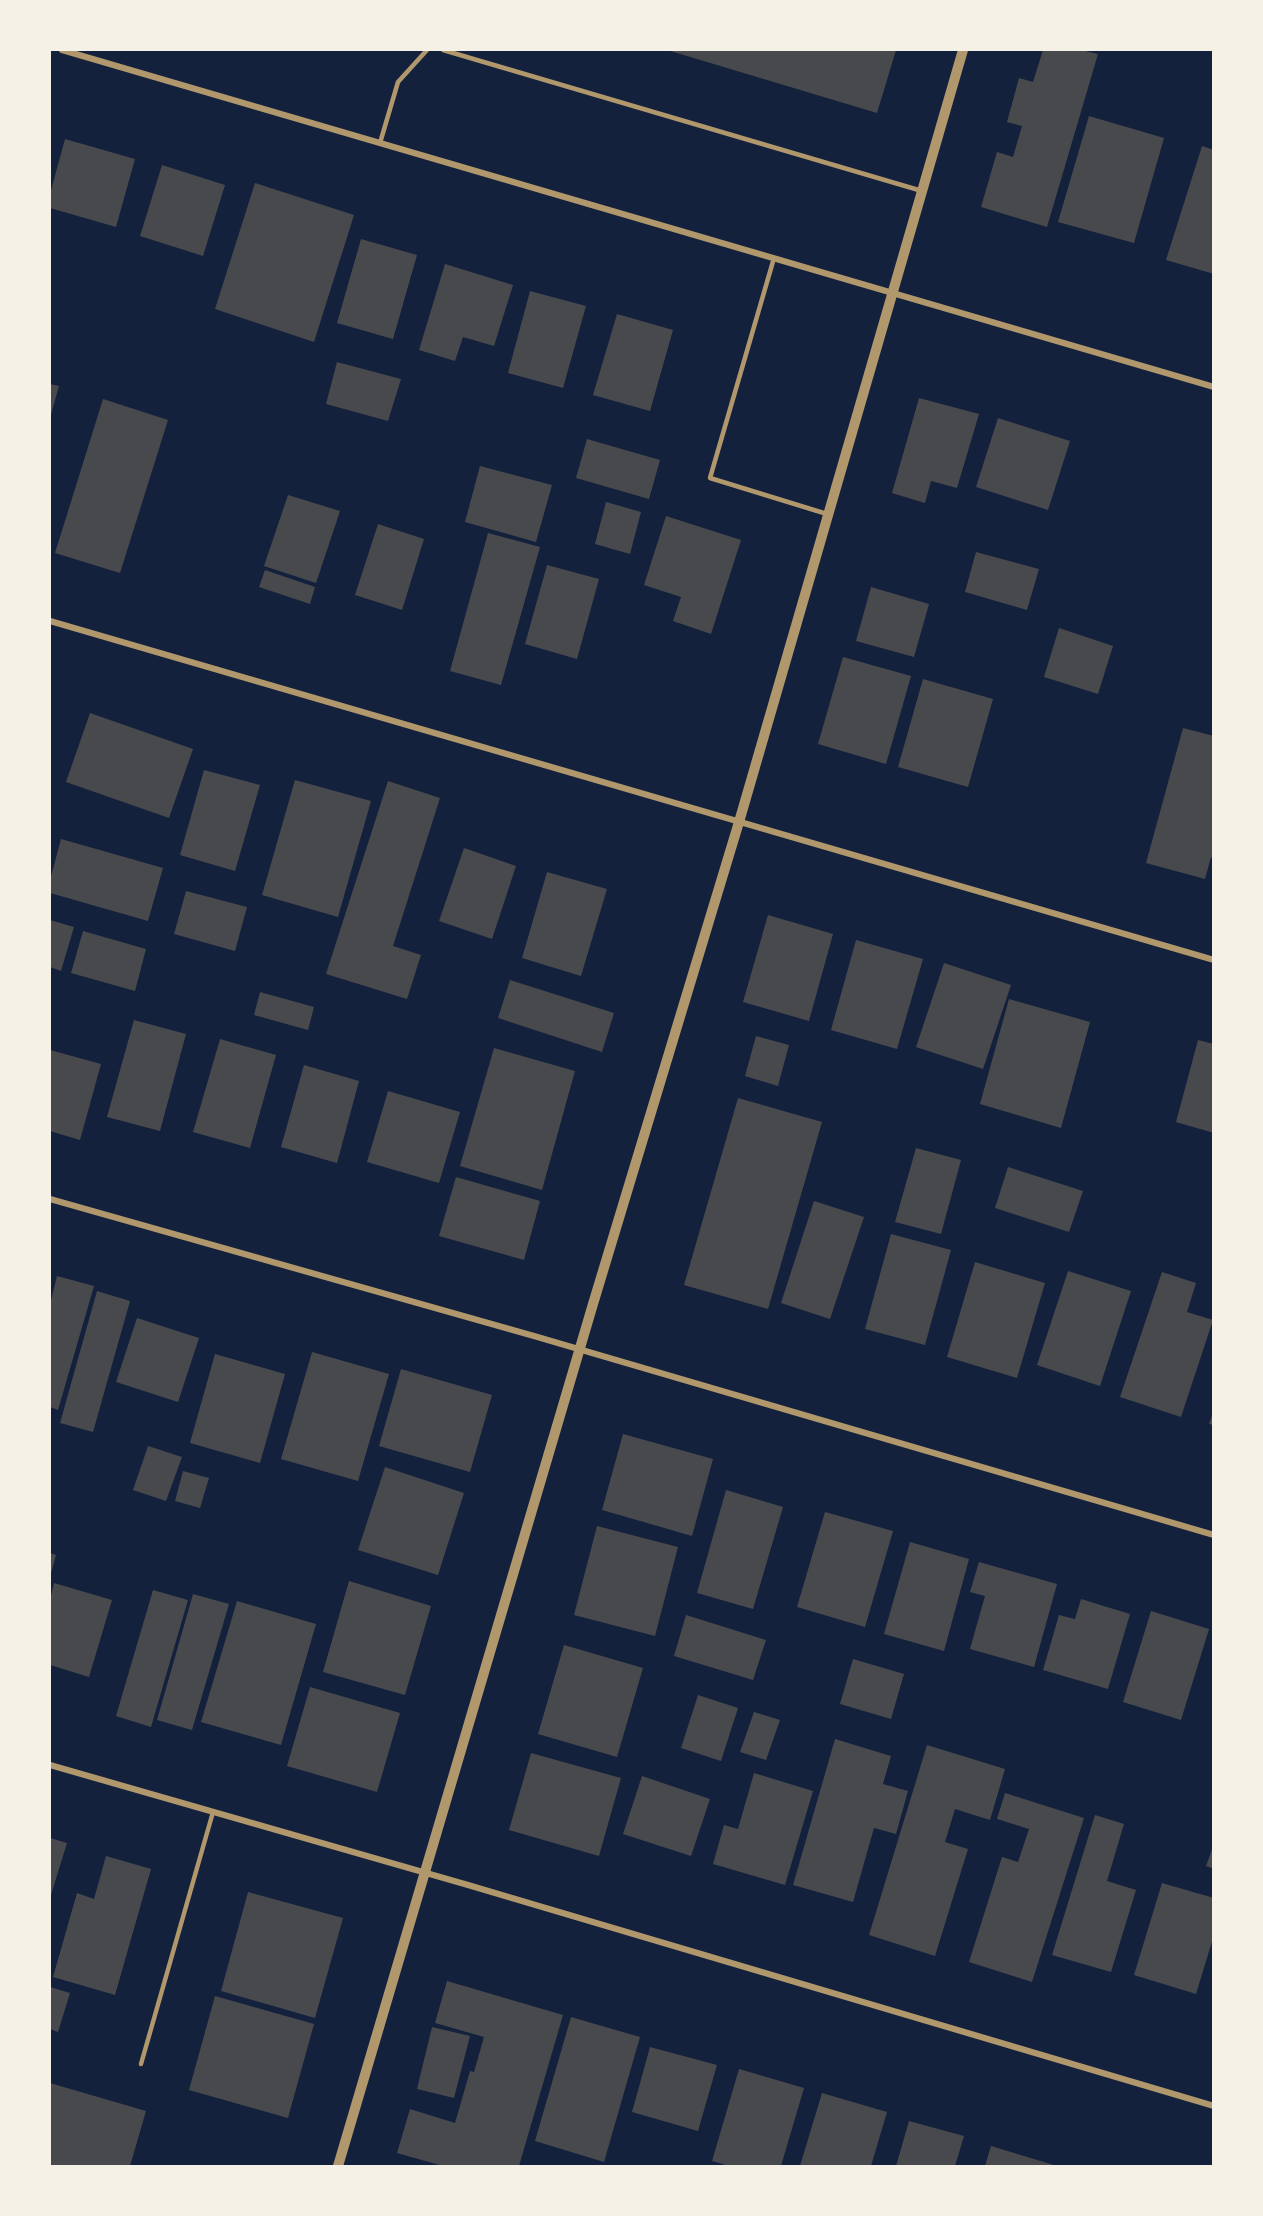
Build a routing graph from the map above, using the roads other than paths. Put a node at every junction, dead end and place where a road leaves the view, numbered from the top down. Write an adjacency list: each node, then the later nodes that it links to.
1 (62, 50): 5 (street)
2 (427, 50): 5 (lane)
3 (443, 50): 6 (lane)
4 (963, 50): 6 (street)
5 (380, 143): 7 (street)
6 (922, 191): 8 (street)
7 (774, 258): 8 (street); 10 (lane)
8 (893, 293): 9 (street); 10 (street)
9 (1214, 387)
10 (828, 514): 12 (street)
11 (50, 621): 12 (street)
12 (739, 822): 13 (street); 15 (street)
13 (1214, 960)
14 (50, 1199): 15 (street)
15 (580, 1349): 16 (street); 19 (street)
16 (1214, 1535)
17 (50, 1765): 18 (street)
18 (213, 1812): 19 (street); 20 (lane)
19 (425, 1873): 21 (street); 22 (street)
20 (141, 2064)
21 (1214, 2106)
22 (338, 2166)

